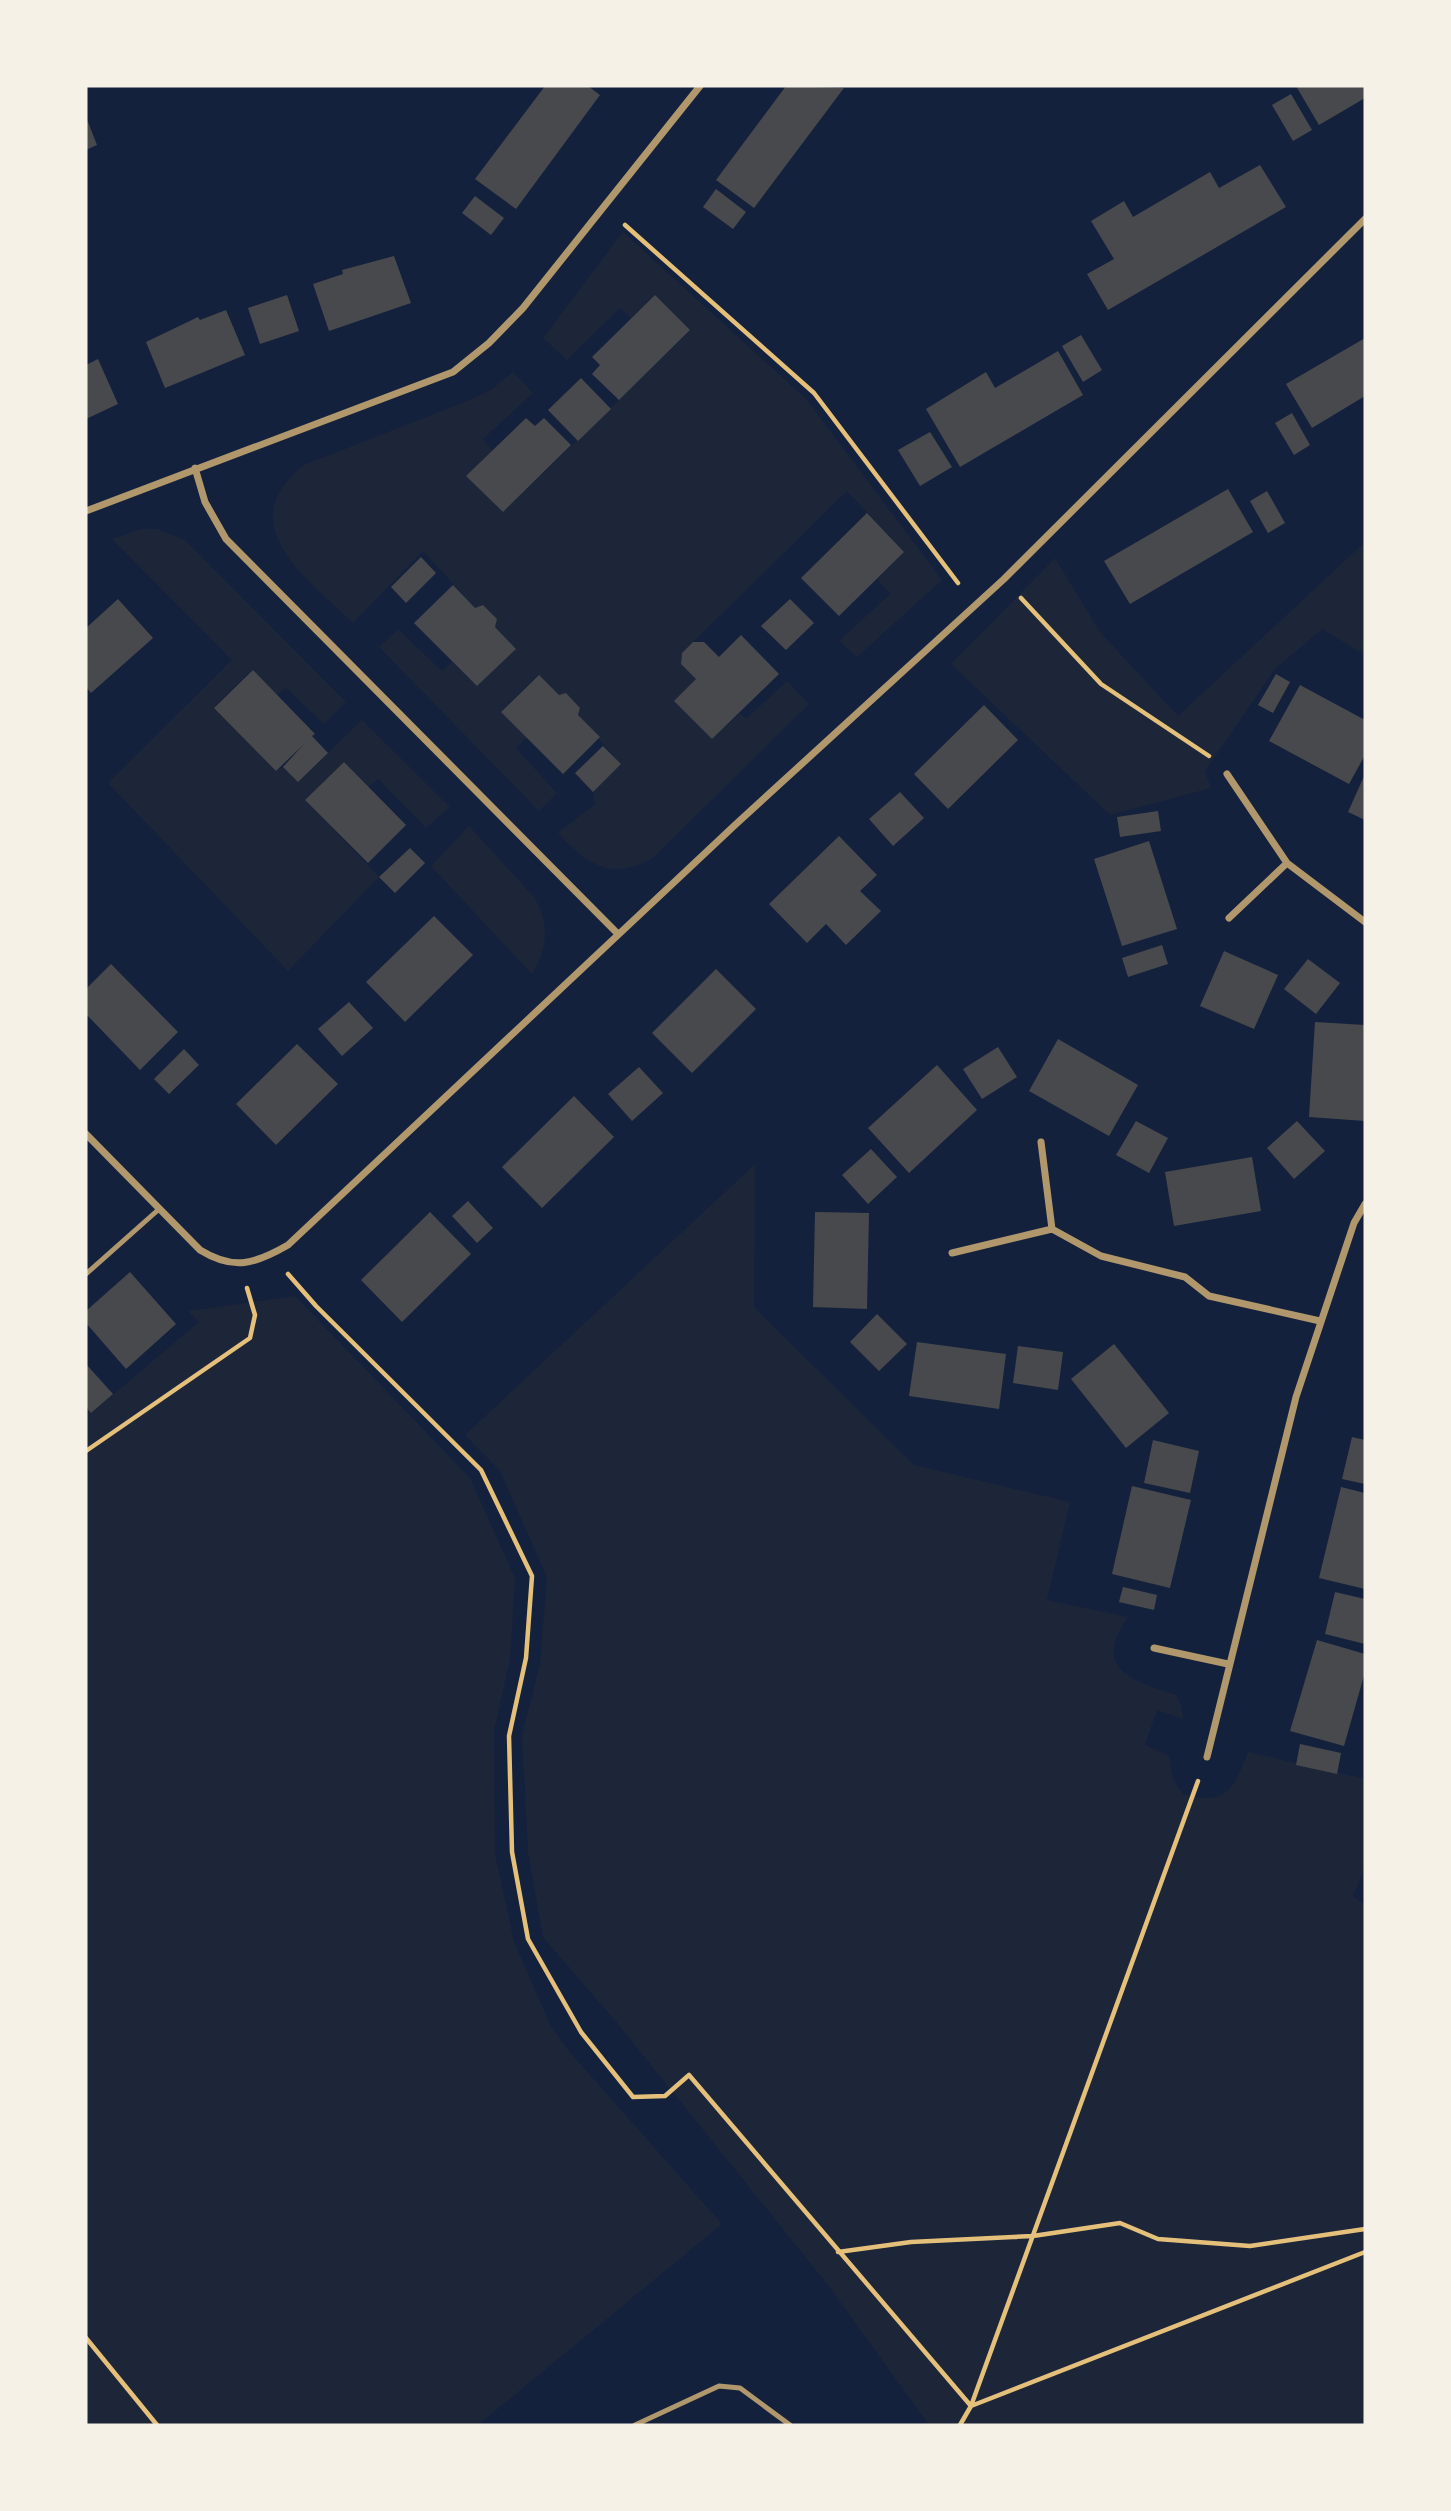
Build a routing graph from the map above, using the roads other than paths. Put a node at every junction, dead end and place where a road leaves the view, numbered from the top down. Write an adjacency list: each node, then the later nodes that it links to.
1 (700, 86): 3 (street)
2 (1365, 219): 9 (street)
3 (195, 468): 4 (street); 9 (street)
4 (86, 511)
5 (1227, 774): 6 (street)
6 (1287, 863): 7 (street); 8 (street)
7 (1229, 918)
8 (1365, 922)
9 (618, 934): 13 (street)
10 (86, 1134): 13 (street)
11 (1041, 1142): 14 (street)
12 (1365, 1204): 17 (street)
13 (158, 1210): 16 (lane)
14 (1052, 1229): 15 (street); 17 (street)
15 (952, 1253)
16 (86, 1275)
17 (1320, 1321): 19 (street)
18 (1154, 1648): 19 (street)
19 (1228, 1664): 20 (street)
20 (1206, 1757)
21 (635, 2425): 22 (lane)
22 (790, 2425)

